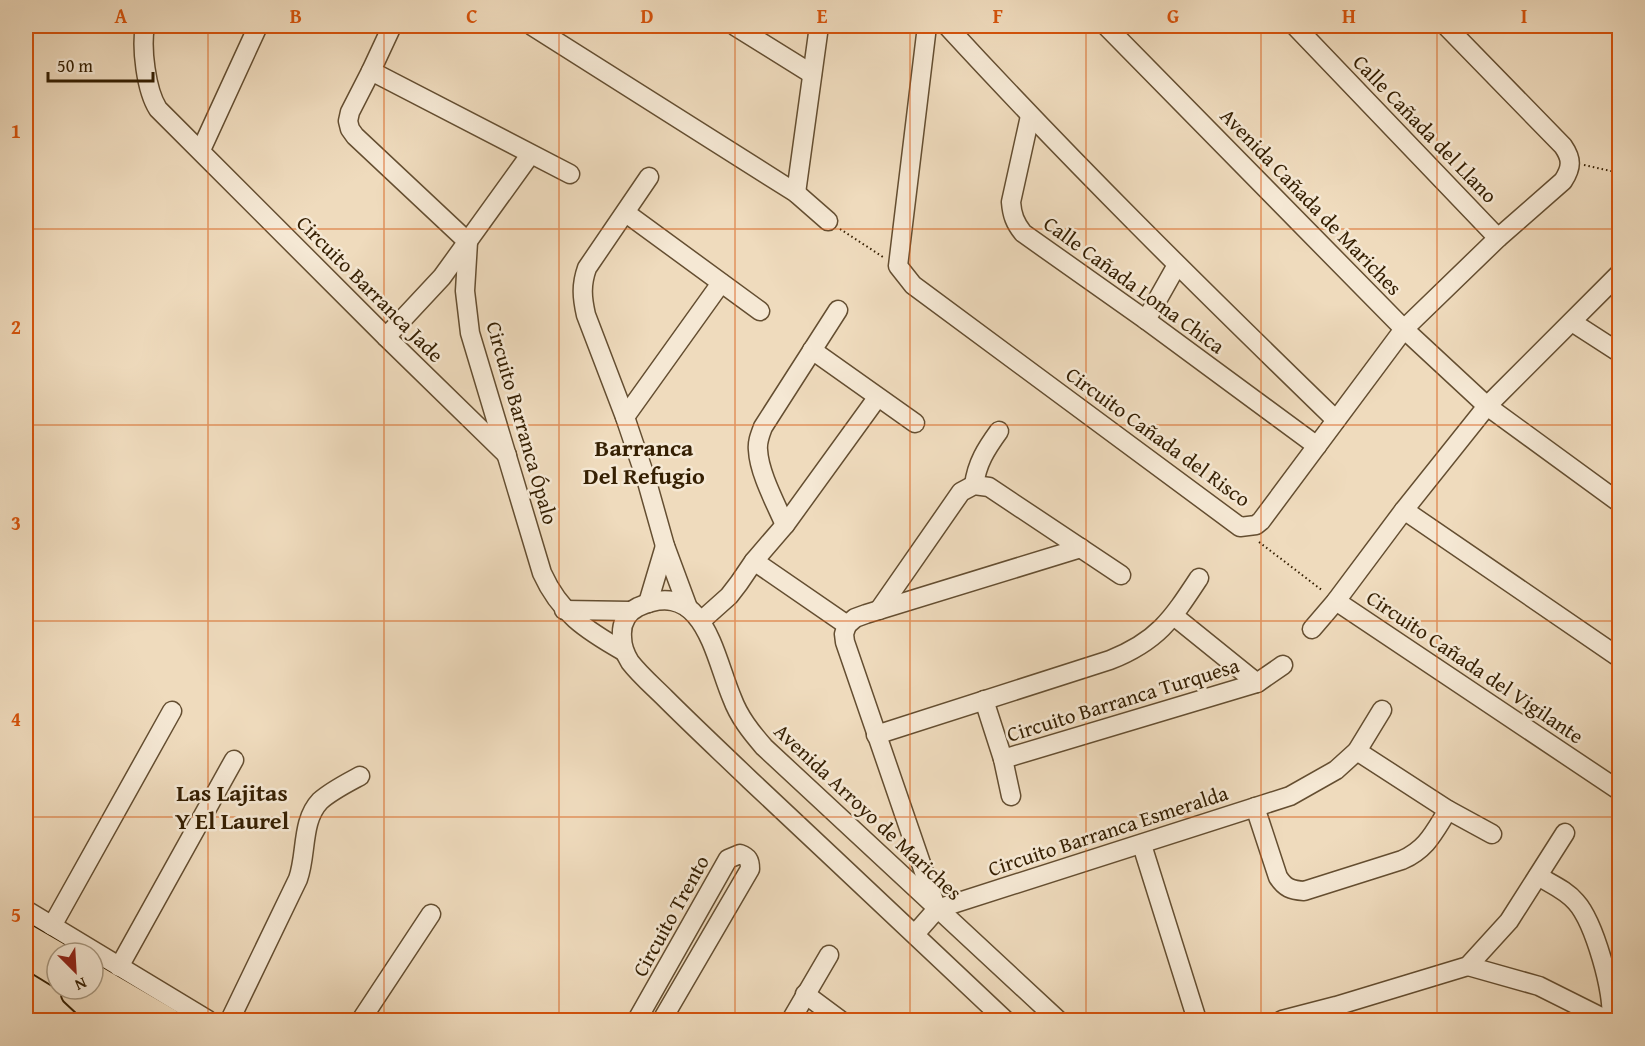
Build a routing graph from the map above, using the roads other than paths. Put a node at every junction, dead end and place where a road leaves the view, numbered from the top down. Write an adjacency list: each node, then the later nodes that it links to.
1 (145, 26): 15 (street, Circuito Barranca Jade)
2 (258, 26): 15 (street)
3 (392, 26): 12 (street)
4 (532, 26): 19 (street)
5 (735, 26): 13 (street)
6 (819, 26): 13 (street)
7 (927, 26): 43 (street, Circuito Cañada del Risco)
8 (947, 26): 14 (street, Calle Cañada Loma Chica)
9 (1106, 26): 33 (street, Avenida Cañada de Mariches)
10 (1295, 26): 22 (street, Calle Cañada del Llano)
11 (1446, 26): 22 (street, Circuito Cañada del Risco)
12 (371, 71): 16 (street); 23 (street)
13 (812, 74): 19 (street)
14 (1030, 116): 24 (street, Calle Cañada Loma Chica); 31 (street, Calle Cañada Loma Chica)
15 (201, 150): 34 (street, Circuito Barranca Jade)
16 (530, 155): 17 (street); 23 (street)
17 (570, 174)
18 (649, 177): 20 (street)
19 (796, 193): 21 (street)
20 (626, 213): 26 (street); 39 (street)
21 (828, 221)
22 (1498, 238): 33 (street, Circuito Cañada del Risco)
23 (468, 242): 25 (street); 28 (street, Circuito Barranca Ópalo)
24 (1177, 265): 31 (street); 40 (street, Calle Cañada Loma Chica)
25 (442, 277): 28 (street); 34 (street)
26 (721, 283): 30 (street); 39 (street)
27 (1616, 285): 32 (street, Circuito Cañada del Vigilante)
28 (465, 291): 44 (street, Circuito Barranca Ópalo)
29 (838, 310): 35 (street)
30 (760, 311)
31 (1146, 320): 43 (street, Calle Cañada Loma Chica)
32 (1572, 322): 36 (street); 38 (street, Circuito Cañada del Vigilante)
33 (1404, 329): 38 (street, Avenida Cañada de Mariches); 40 (street, Circuito Cañada del Risco)
34 (386, 338): 44 (street, Circuito Barranca Jade)
35 (812, 350): 37 (street); 48 (street)
36 (1620, 352)
37 (878, 398): 41 (street); 48 (street)
38 (1487, 406): 46 (street, Avenida Cañada de Mariches); 47 (street, Circuito Cañada del Vigilante)
39 (625, 417): 49 (street)
40 (1336, 420): 43 (street, Circuito Cañada del Risco)
41 (915, 423)
42 (999, 431): 45 (street)
43 (1317, 446)
44 (509, 457): 56 (street, Circuito Barranca Ópalo)
45 (974, 485): 50 (street); 57 (street)
46 (1620, 503)
47 (1404, 510): 54 (street, Circuito Cañada del Vigilante); 64 (street)
48 (785, 525): 51 (street)
49 (665, 546): 55 (street); 59 (street)
50 (1081, 549): 52 (street); 57 (street)
51 (754, 561): 59 (street); 61 (street)
52 (1121, 575)
53 (1199, 578): 60 (street, Circuito Barranca Turquesa)
54 (1336, 601): 62 (street); 75 (street, Circuito Cañada del Vigilante)
55 (648, 603): 58 (street); 59 (street)
56 (564, 610): 58 (street); 63 (street, Circuito Barranca Ópalo)
57 (879, 610): 61 (street)
58 (630, 611): 63 (street)
59 (694, 614): 83 (street, Avenida Arroyo de Mariches)
60 (1174, 616): 66 (street, Circuito Barranca Turquesa); 67 (street, Circuito Barranca Turquesa)
61 (847, 625): 70 (street)
62 (1312, 629)
63 (623, 651): 87 (street)
64 (1620, 658)
65 (1283, 665): 66 (street, Circuito Barranca Turquesa)
66 (1257, 683): 73 (street, Circuito Barranca Turquesa)
67 (984, 700): 70 (street, Circuito Barranca Turquesa); 73 (street, Circuito Barranca Turquesa)
68 (1382, 710): 71 (street, Circuito Barranca Esmeralda)
69 (172, 711): 86 (street)
70 (876, 735): 83 (street)
71 (1357, 751): 77 (street, Circuito Barranca Esmeralda); 78 (street)
72 (234, 759): 95 (street)
73 (1002, 759): 76 (street, Circuito Barranca Turquesa)
74 (360, 776): 105 (street)
75 (1620, 791)
76 (1011, 796)
77 (1255, 807): 78 (street, Circuito Barranca Esmeralda); 81 (street, Circuito Barranca Esmeralda)
78 (1448, 810): 80 (street)
79 (1566, 833): 82 (street)
80 (1491, 834)
81 (1142, 845): 83 (street, Circuito Barranca Esmeralda); 113 (street)
82 (1538, 876): 93 (street); 115 (street)
83 (937, 909): 87 (street); 112 (street, Avenida Arroyo de Mariches)
84 (26, 910): 86 (street)
85 (431, 914): 106 (street)
86 (52, 926): 95 (street)
87 (915, 934): 111 (street)
88 (26, 935): 89 (main road)
89 (45, 946)
90 (26, 956): 94 (main road)
91 (829, 956): 98 (street)
92 (671, 962): 96 (street); 96 (street, Circuito Trento); 107 (street, Circuito Trento)
93 (1468, 966): 114 (street); 115 (street)
94 (45, 968)
95 (119, 968): 104 (street)
96 (688, 973): 108 (street, Circuito Trento)
97 (105, 982): 103 (main road)
98 (806, 994): 109 (street); 110 (street)
99 (81, 1001): 101 (main road)
100 (102, 1001): 102 (main road)
101 (101, 1020)
102 (136, 1020)
103 (170, 1020)
104 (208, 1020)
105 (230, 1020)
106 (362, 1020)
107 (637, 1020)
108 (662, 1020)
109 (791, 1020)
110 (840, 1020)
111 (1005, 1020)
112 (1058, 1020)
113 (1197, 1020)
114 (1282, 1020)
115 (1609, 1020)

